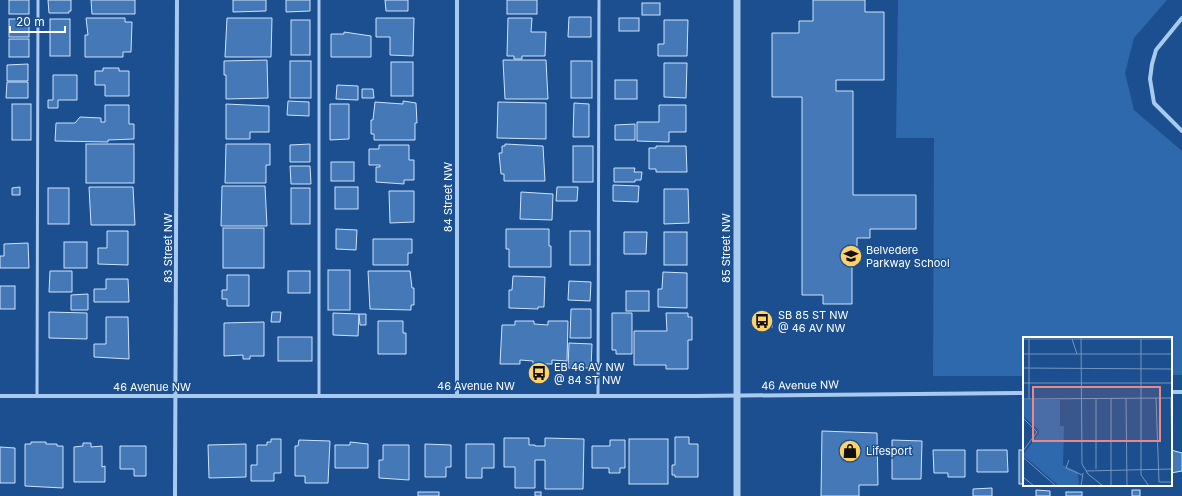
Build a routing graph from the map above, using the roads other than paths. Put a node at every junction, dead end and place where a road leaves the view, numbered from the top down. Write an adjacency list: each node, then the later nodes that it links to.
1 (38, 0): 15 (lane)
2 (177, 0): 16 (street, 83 Street NW)
3 (319, 0): 10 (lane)
4 (457, 0): 11 (street, 84 Street NW)
5 (599, 0): 12 (lane)
6 (737, 0): 13 (street, 85 Street NW)
7 (1182, 18): 8 (street)
8 (1182, 131)
9 (1023, 393): 13 (street, 46 Avenue NW)
10 (319, 395): 11 (street, 46 Avenue NW); 16 (street, 46 Avenue NW)
11 (457, 395): 12 (street, 46 Avenue NW)
12 (598, 395): 13 (street, 46 Avenue NW)
13 (737, 395): 18 (street, 85 Street NW)
14 (0, 396): 15 (street, 46 Avenue NW)
15 (37, 396): 16 (street, 46 Avenue NW)
16 (176, 397): 17 (street, 83 Street NW)
17 (175, 496)
18 (737, 496)

